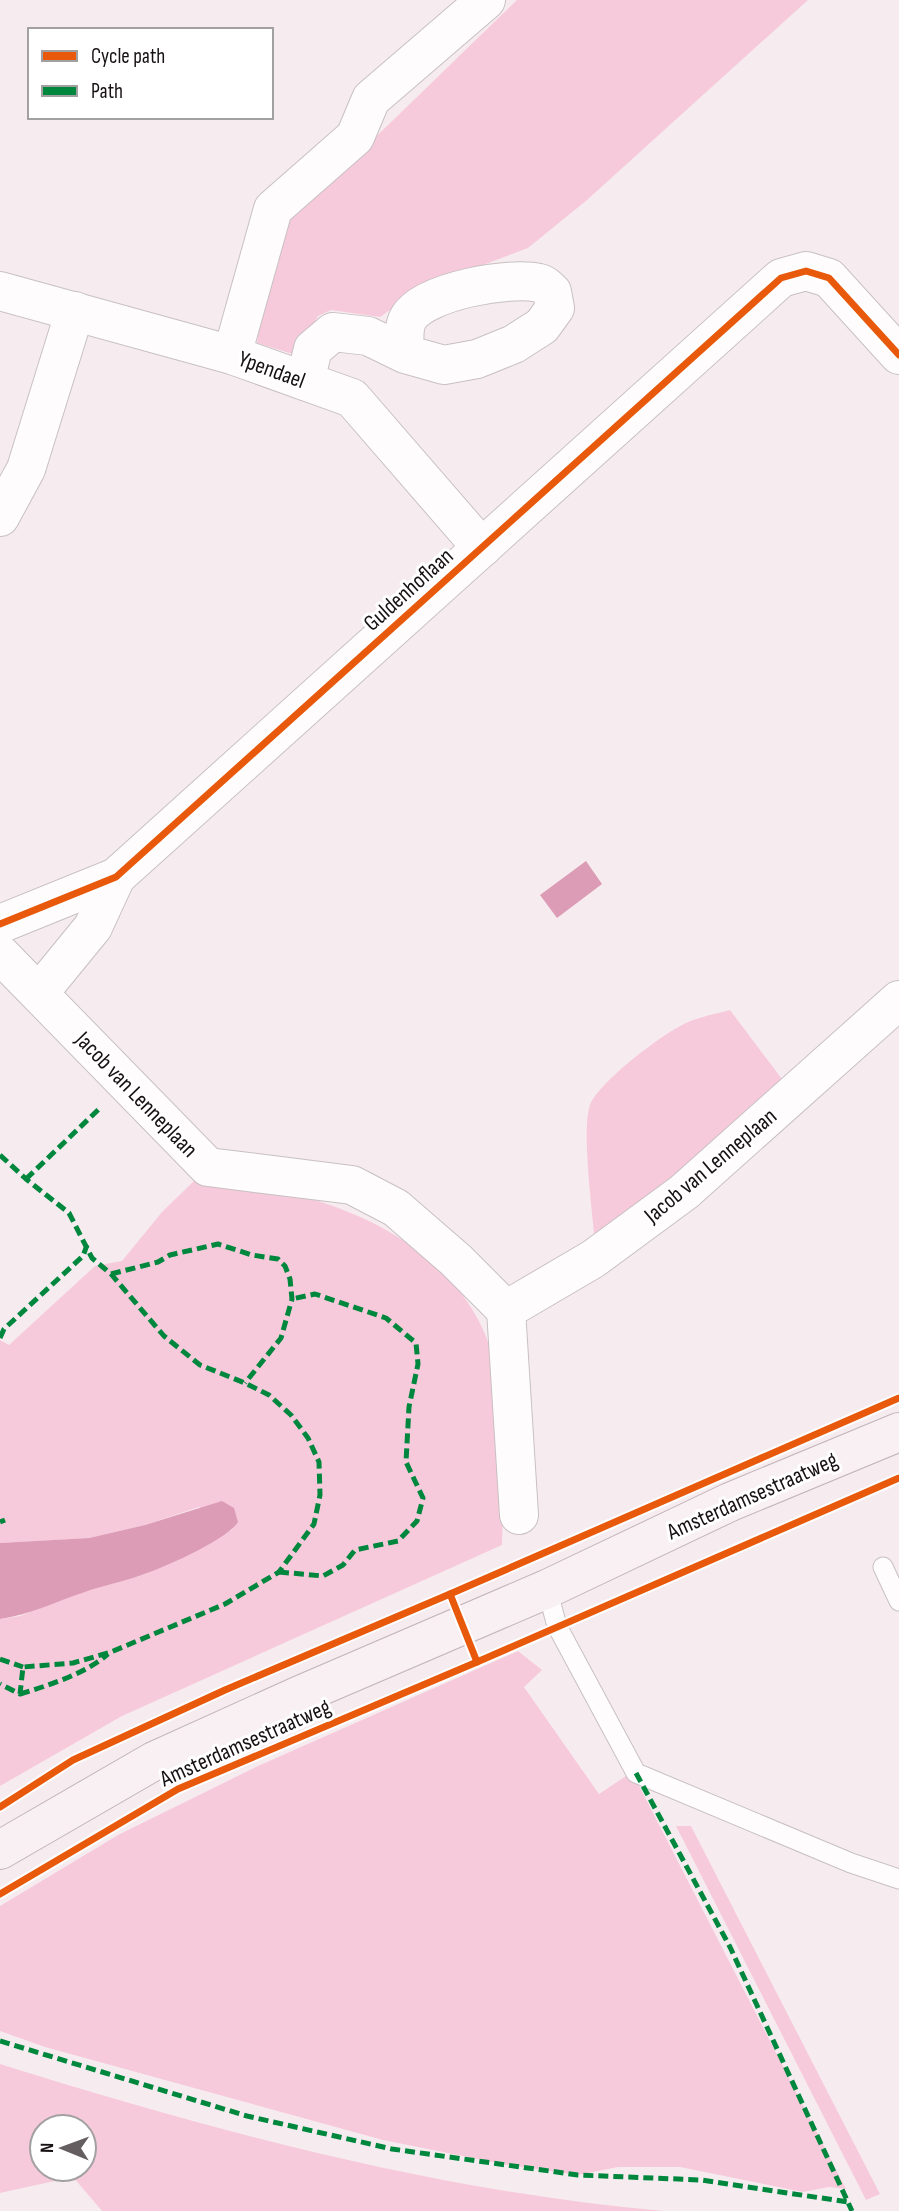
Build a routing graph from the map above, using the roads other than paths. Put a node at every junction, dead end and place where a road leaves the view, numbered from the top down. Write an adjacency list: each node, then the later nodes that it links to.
1 (486, 0): 5 (street)
2 (0, 291): 3 (street, Ypendael)
3 (75, 311): 5 (street, Ypendael); 8 (street)
4 (405, 354): 7 (street)
5 (232, 355): 7 (street, Ypendael)
6 (899, 355): 9 (street, Guldenhoflaan)
7 (305, 381): 9 (street, Ypendael)
8 (0, 517)
9 (482, 548): 10 (street, Guldenhoflaan)
10 (116, 877): 11 (street, Guldenhoflaan); 13 (street, Guldenhoflaan)
11 (0, 924)
12 (0, 954): 13 (street, Jacob van Lenneplaan)
13 (39, 993): 15 (street, Jacob van Lenneplaan)
14 (899, 1000): 15 (street, Jacob van Lenneplaan)
15 (506, 1310): 17 (street)
16 (899, 1432): 19 (main road, Amsterdamsestraatweg)
17 (519, 1515)
18 (883, 1567): 20 (lane)
19 (547, 1589): 21 (main road, Amsterdamsestraatweg); 22 (lane)
20 (899, 1601)
21 (0, 1850)
22 (899, 1879)

